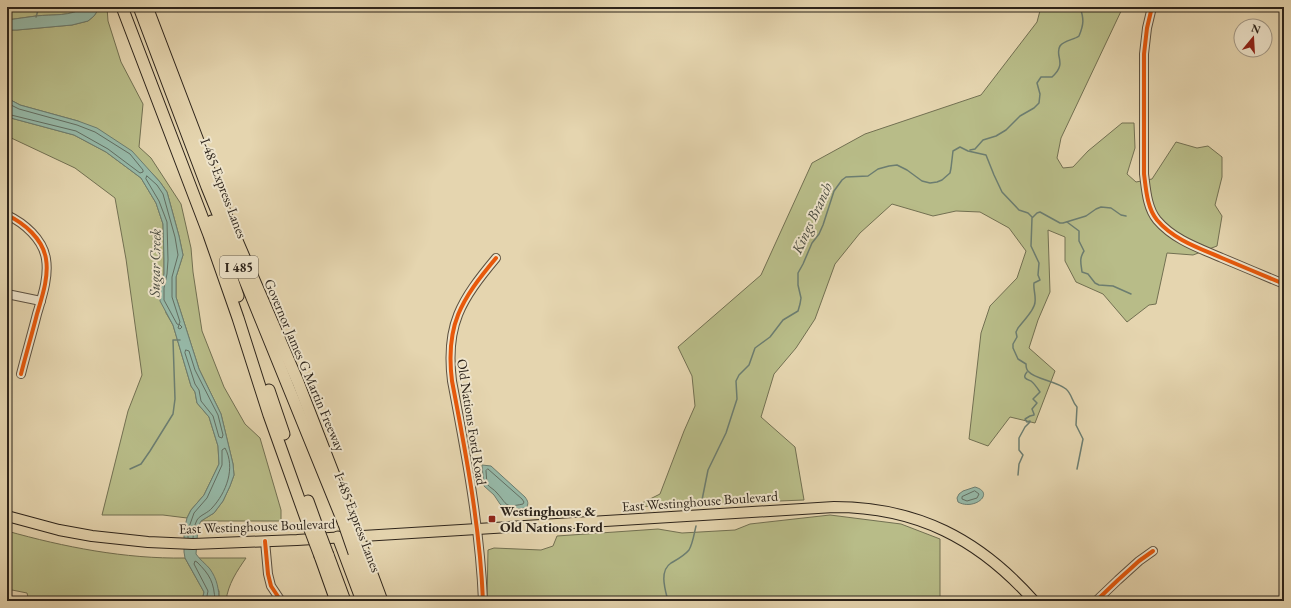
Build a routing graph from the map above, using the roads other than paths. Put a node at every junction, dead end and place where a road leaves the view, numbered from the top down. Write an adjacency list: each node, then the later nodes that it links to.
1 (122, 7): 16 (highway, I 485)
2 (132, 7): 16 (highway, I-485 Express Lanes / I 485)
3 (139, 7): 13 (highway, I-485 Express Lanes / I 485)
4 (147, 7): 11 (highway, Governor James G Martin Freeway / I 485)
5 (1152, 7): 8 (street)
6 (7, 215): 10 (street)
7 (496, 258): 17 (street, Old Nations Ford Road)
8 (1284, 284)
9 (7, 294): 10 (street)
10 (41, 301): 12 (street)
11 (275, 330): 13 (highway); 15 (highway, Governor James G Martin Freeway / I 485)
12 (21, 374)
13 (302, 419): 15 (highway, I-485 Express Lanes / I 485)
14 (7, 516): 19 (main road, East Westinghouse Boulevard)
15 (349, 524): 21 (highway, Governor James G Martin Freeway / I 485, bridge)
16 (313, 527): 22 (highway, I 485, bridge)
17 (477, 529): 18 (main road, East Westinghouse Boulevard); 23 (main road, East Westinghouse Boulevard); 31 (street, Old Nations Ford Road)
18 (334, 537): 19 (main road, East Westinghouse Boulevard); 27 (highway); 28 (highway)
19 (265, 541): 24 (street)
20 (1153, 551): 32 (street)
21 (359, 552): 29 (highway, I-485 Express Lanes / I 485); 30 (highway, Governor James G Martin Freeway / I 485)
22 (324, 555): 25 (highway, I 485); 26 (highway, I 485)
23 (1030, 600)
24 (281, 601)
25 (336, 601)
26 (345, 601)
27 (354, 601)
28 (362, 601)
29 (372, 601)
30 (382, 601)
31 (483, 601)
32 (1096, 601)

